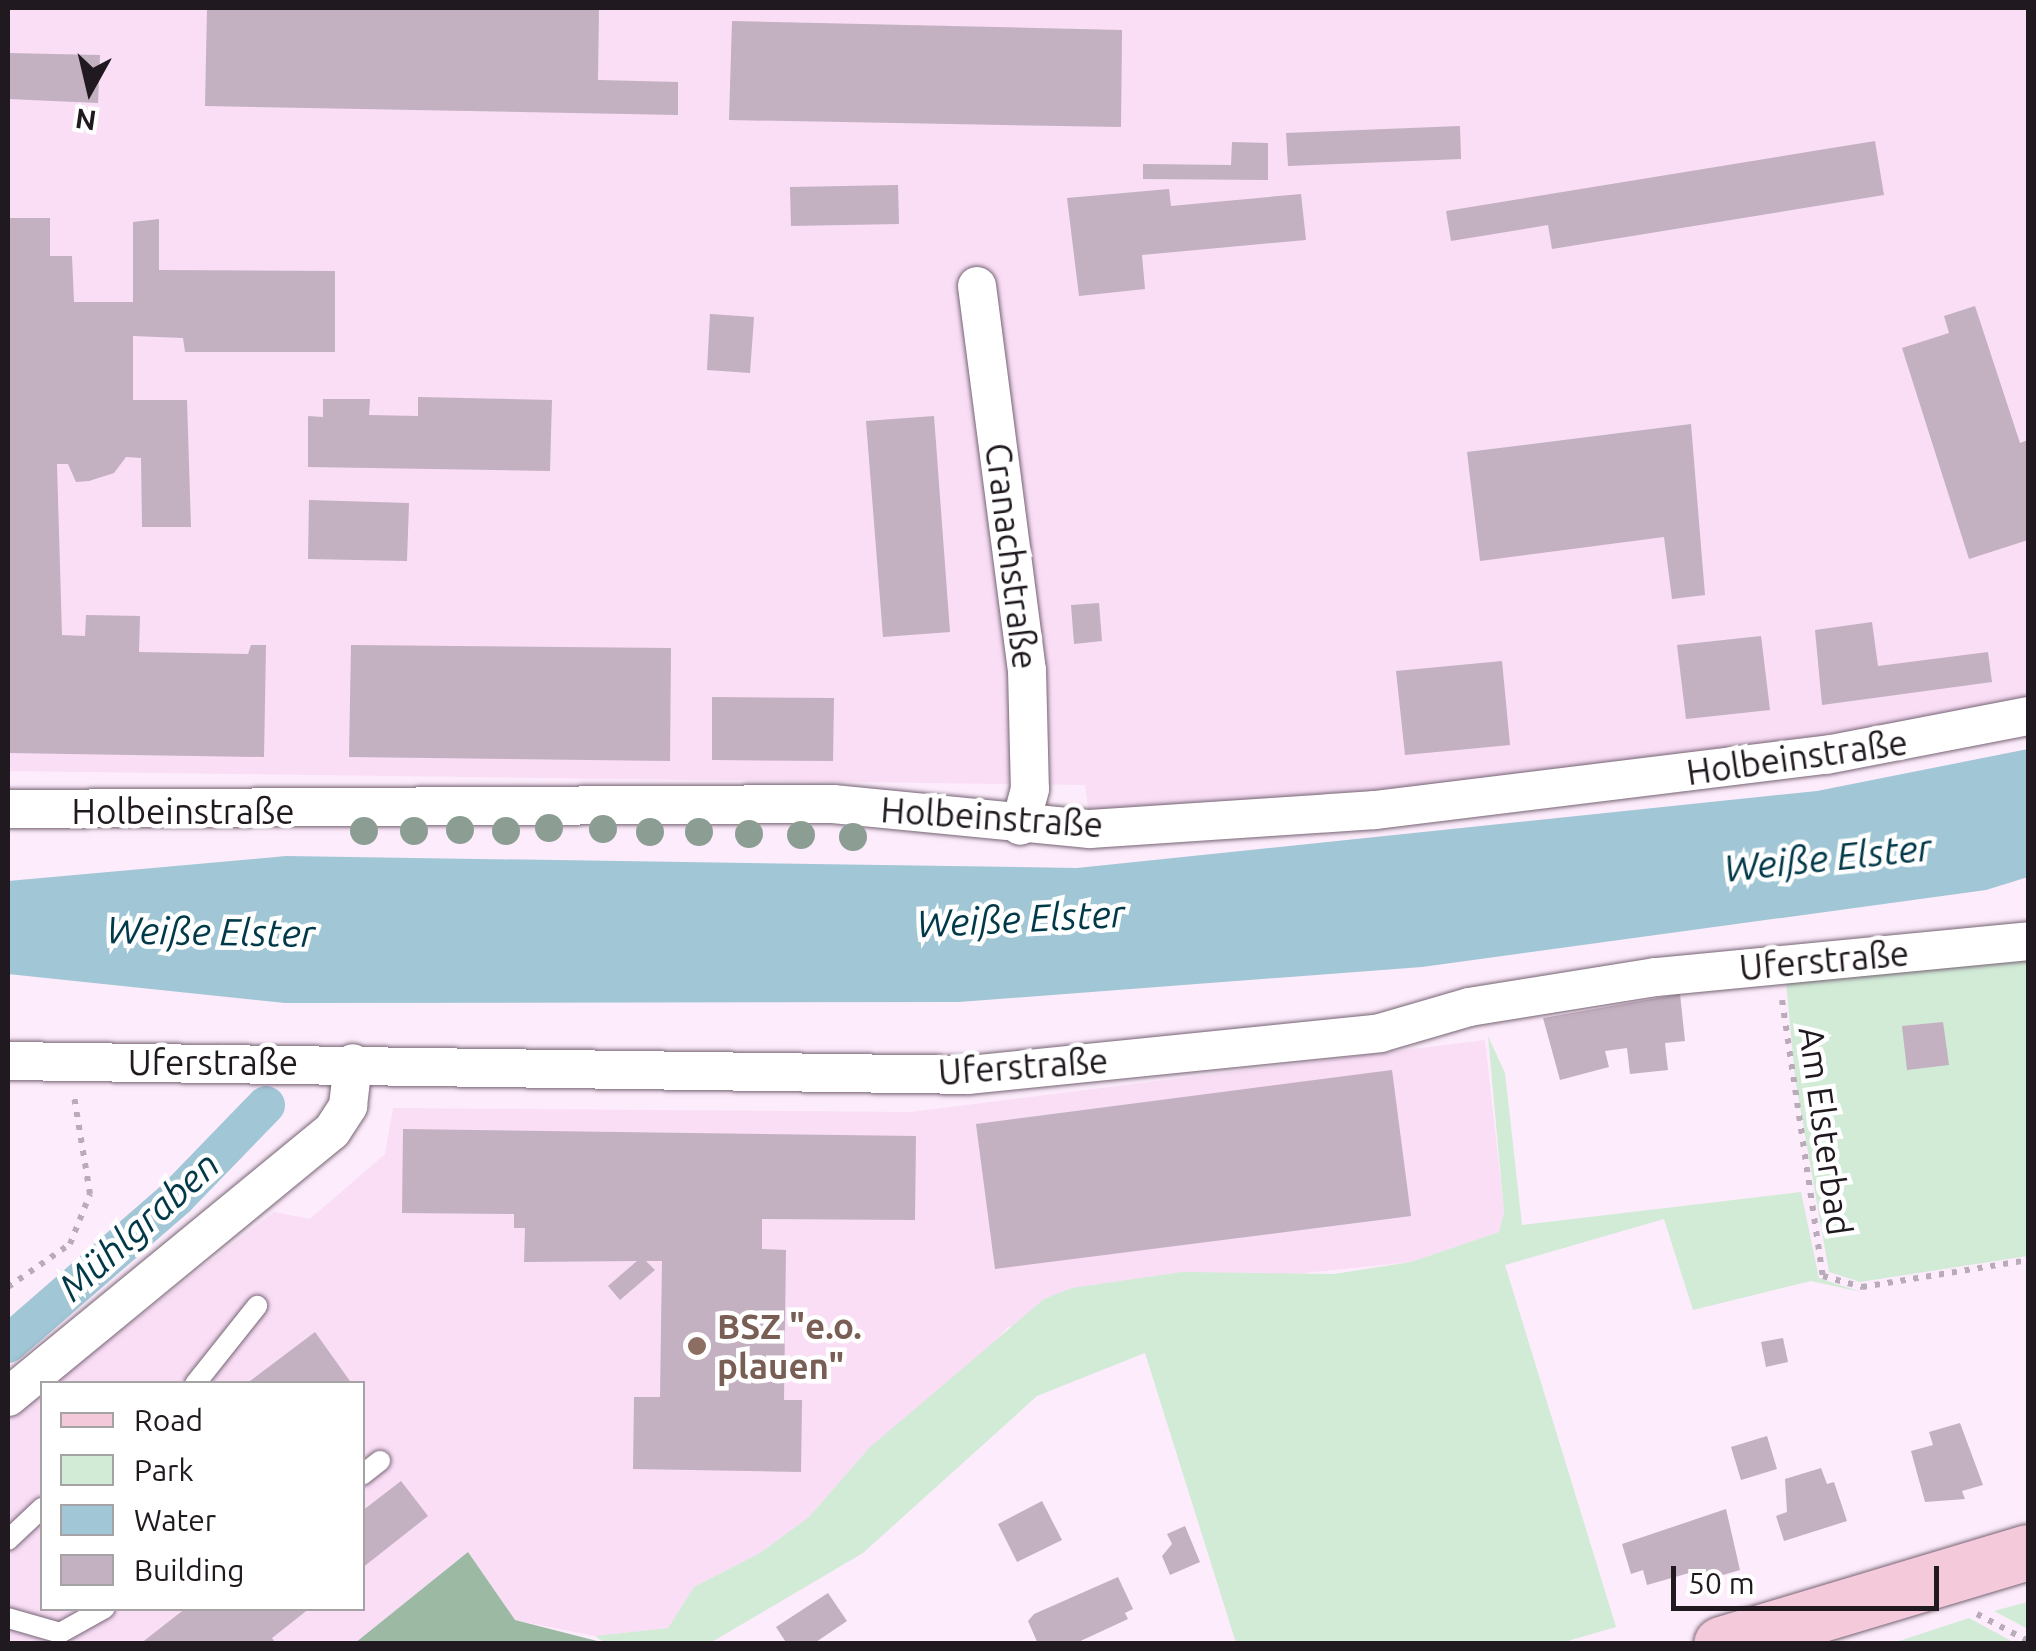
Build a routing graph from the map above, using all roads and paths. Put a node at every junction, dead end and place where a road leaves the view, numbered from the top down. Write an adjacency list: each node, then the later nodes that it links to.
1 (978, 286): 4 (street, Cranachstraße)
2 (2028, 716): 4 (street, Holbeinstraße)
3 (8, 809): 4 (street, Holbeinstraße)
4 (1020, 826)
5 (2028, 942): 6 (street, Uferstraße)
6 (1778, 964): 8 (street, Uferstraße); 10 (path, Am Elsterbad)
7 (8, 1061): 8 (street, Uferstraße)
8 (353, 1063): 14 (street)
9 (74, 1092): 11 (path)
10 (2028, 1260)
11 (8, 1287)
12 (257, 1306): 13 (lane)
13 (197, 1381)
14 (8, 1396)
15 (380, 1461): 16 (lane)
16 (365, 1473)
17 (40, 1510): 18 (lane)
18 (8, 1540)
19 (2028, 1552): 24 (main road)
20 (100, 1611): 22 (lane)
21 (1974, 1612): 23 (path)
22 (8, 1618)
23 (2028, 1641)
24 (1720, 1644)

